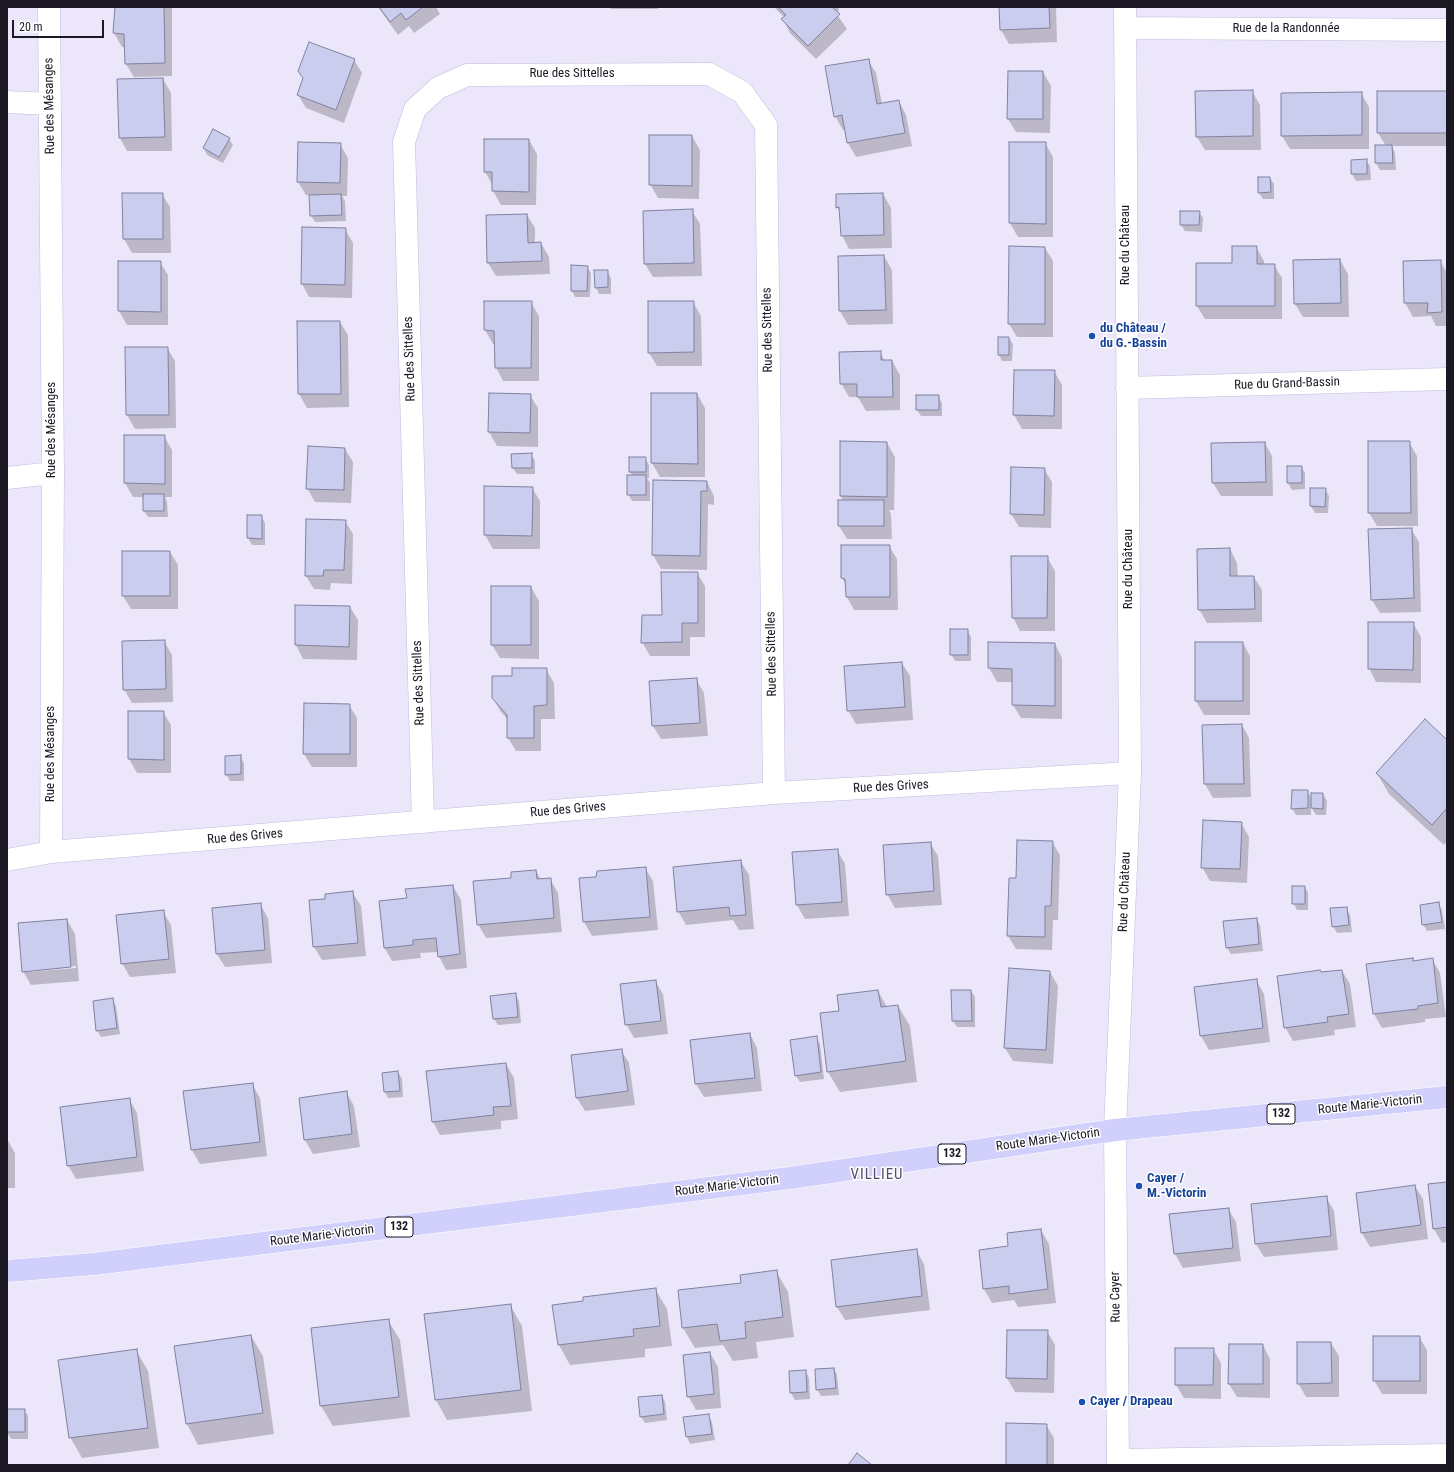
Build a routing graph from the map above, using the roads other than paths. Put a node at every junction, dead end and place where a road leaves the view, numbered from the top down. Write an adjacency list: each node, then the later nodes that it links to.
1 (49, 7): 5 (street, Rue des Mésanges)
2 (1125, 17): 3 (street, Rue de la Randonnée); 7 (street, Rue du Château)
3 (1447, 30)
4 (7, 102): 5 (street)
5 (50, 104): 8 (street, Rue des Mésanges)
6 (1447, 379): 7 (street, Rue du Grand-Bassin)
7 (1127, 388): 10 (street, Rue du Château)
8 (53, 473): 9 (street); 13 (street, Rue des Mésanges)
9 (7, 478)
10 (1130, 773): 11 (street, Rue des Grives); 16 (street, Rue du Château)
11 (774, 793): 12 (street, Rue des Grives); 12 (street, Rue des Sittelles)
12 (423, 822): 13 (street, Rue des Grives)
13 (51, 852): 14 (street, Rue des Grives)
14 (7, 860)
15 (1447, 1097): 16 (main road, Route Marie-Victorin / 132)
16 (1115, 1130): 17 (main road, Route Marie-Victorin / 132); 19 (street, Rue Cayer)
17 (7, 1271)
18 (1447, 1455): 19 (street)
19 (1118, 1462)

